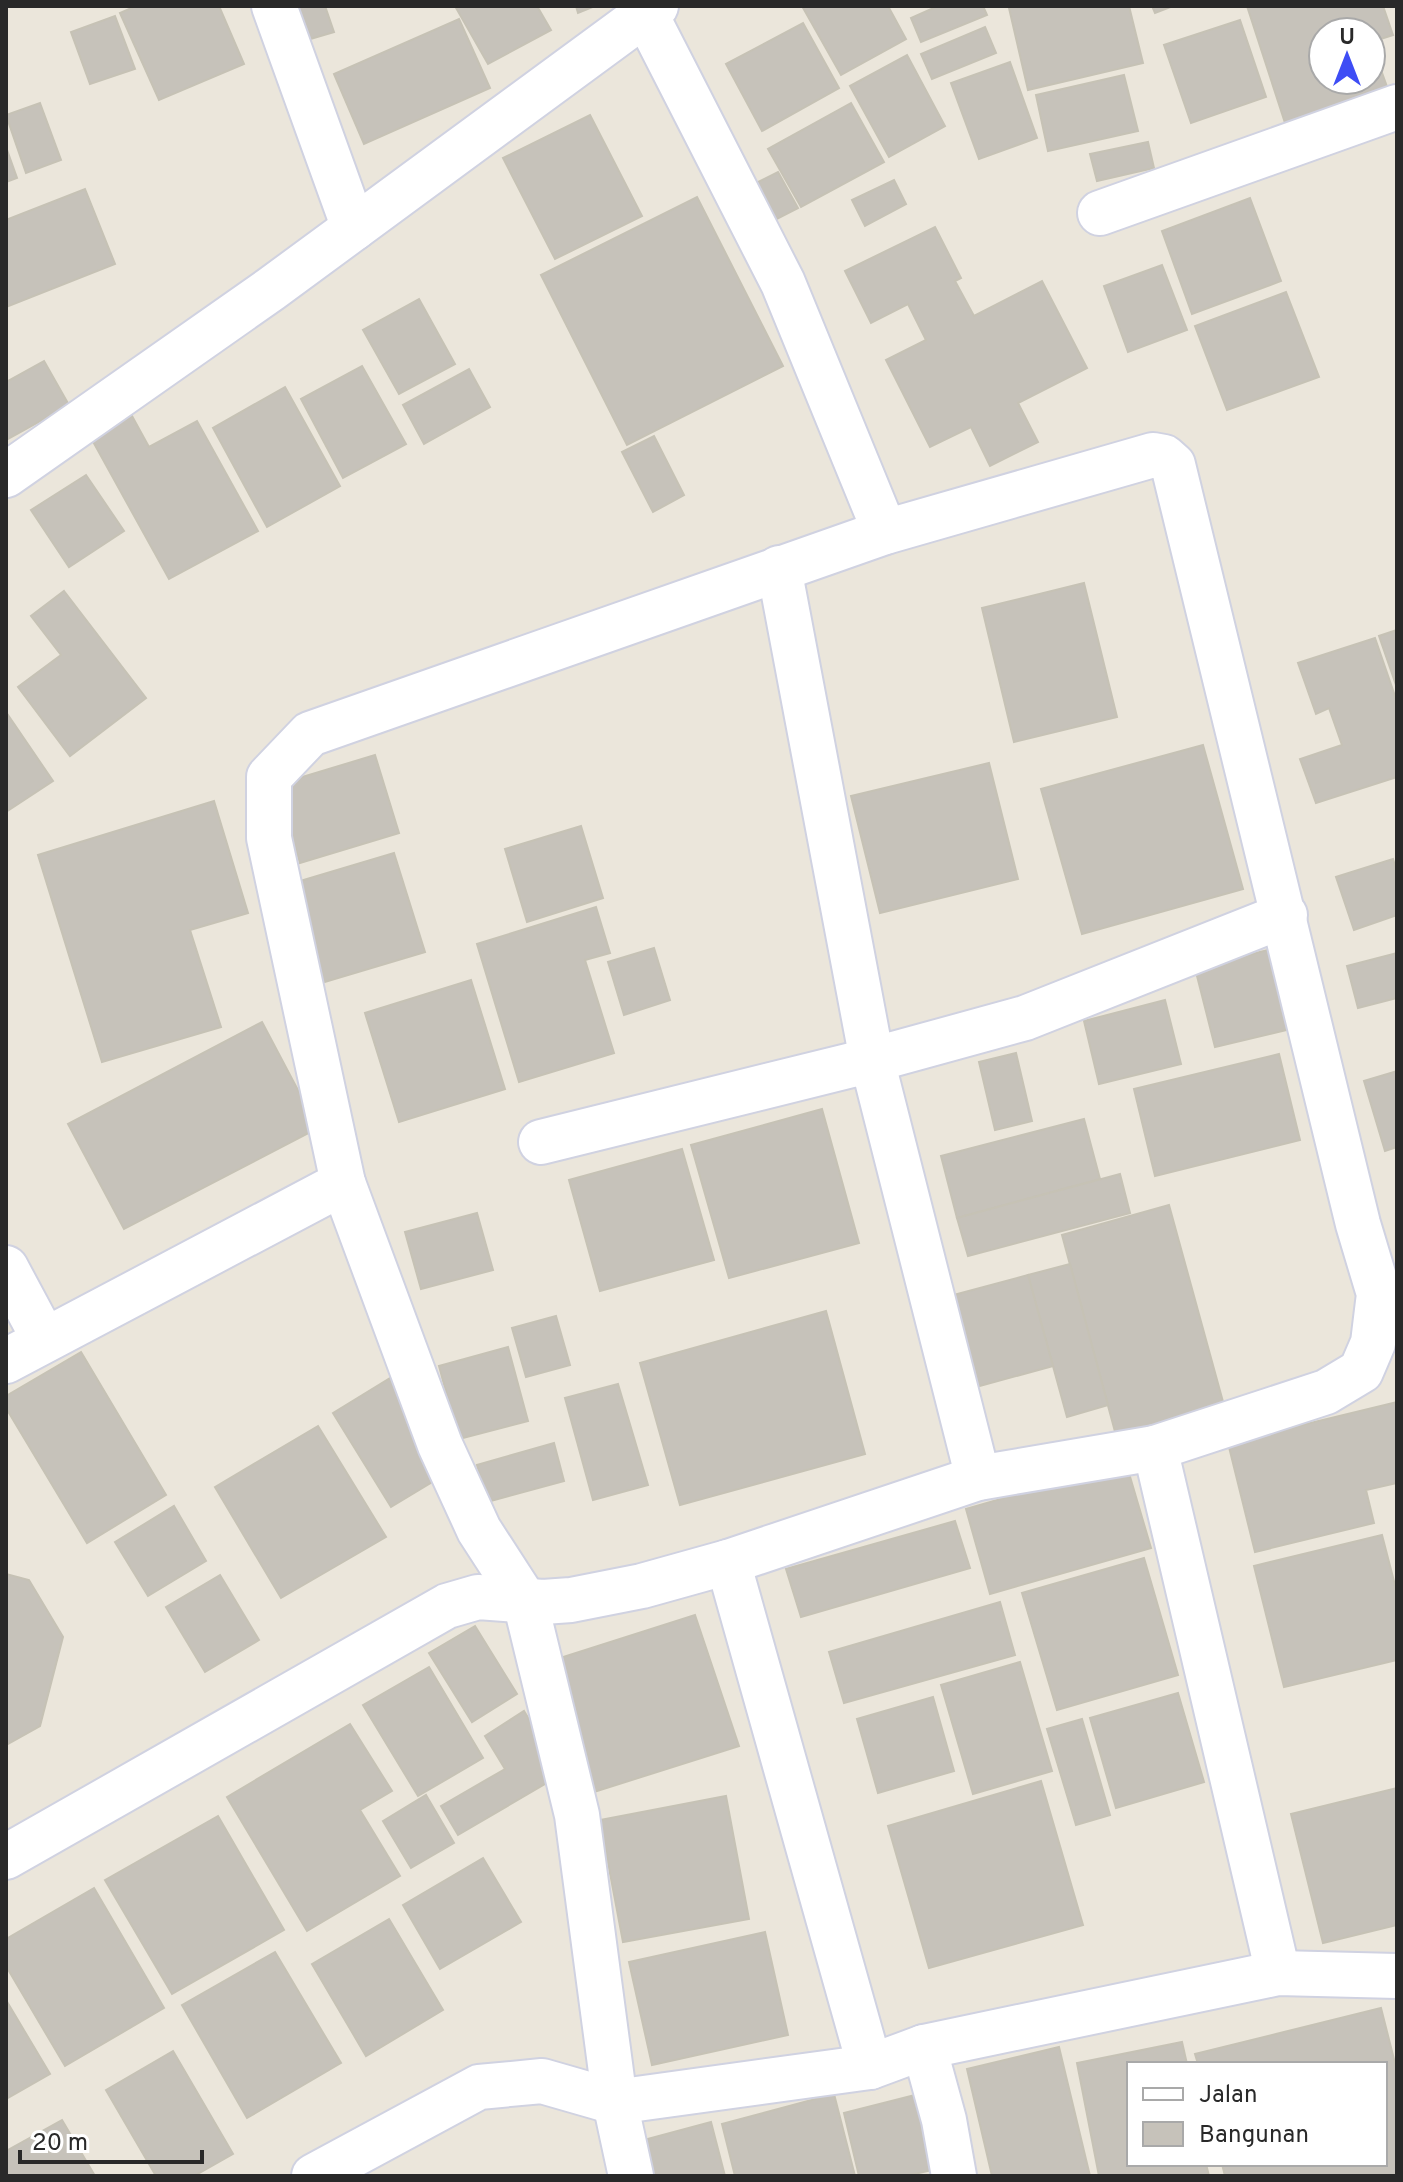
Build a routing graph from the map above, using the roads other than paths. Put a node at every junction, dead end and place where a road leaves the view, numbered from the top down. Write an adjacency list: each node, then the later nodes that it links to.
1 (274, 6): 5 (street)
2 (650, 9): 5 (street); 7 (street)
3 (1397, 107): 4 (street)
4 (1100, 213)
5 (354, 228): 6 (street)
6 (6, 475)
7 (885, 532): 8 (street); 9 (street)
8 (779, 568): 10 (street); 12 (street)
9 (1285, 915): 10 (street); 16 (street)
10 (872, 1060): 11 (street); 17 (street)
11 (541, 1142)
12 (343, 1183): 14 (street); 19 (street)
13 (6, 1268): 14 (street)
14 (44, 1339): 15 (street)
15 (6, 1361)
16 (1155, 1448): 17 (street); 21 (street)
17 (978, 1478): 18 (street)
18 (728, 1562): 19 (street); 24 (street)
19 (525, 1601): 20 (street); 25 (street)
20 (6, 1857)
21 (1278, 1973): 22 (street); 23 (street)
22 (1397, 1976)
23 (924, 2047): 24 (street); 28 (street)
24 (870, 2067): 25 (street)
25 (615, 2102): 26 (street); 27 (street)
26 (314, 2176)
27 (631, 2176)
28 (954, 2176)

